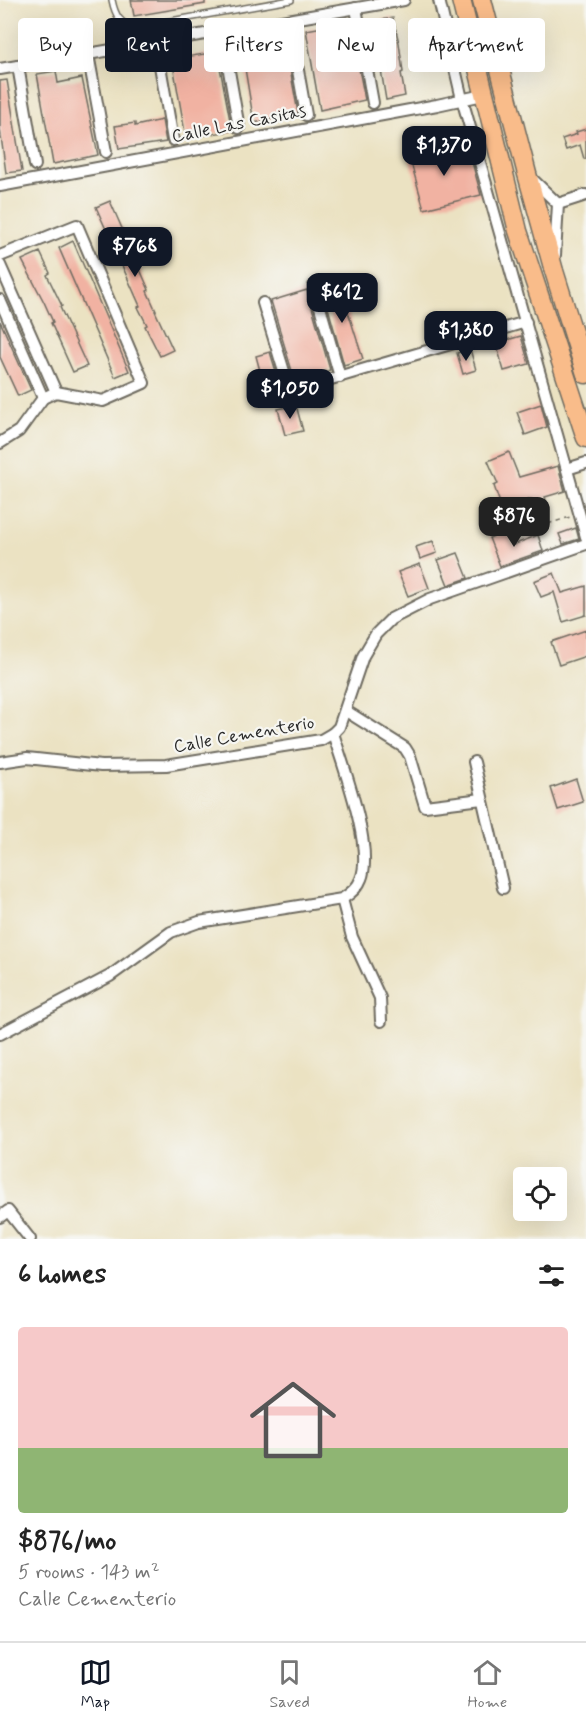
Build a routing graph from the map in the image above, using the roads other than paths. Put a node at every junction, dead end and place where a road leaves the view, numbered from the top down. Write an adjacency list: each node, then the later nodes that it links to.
1 (112, 0): 2 (lane)
2 (289, 0)
3 (404, 0): 7 (street)
4 (439, 0): 17 (street)
5 (460, 0): 16 (main road)
6 (482, 0): 24 (main road)
7 (356, 8): 8 (street); 18 (street)
8 (300, 18)
9 (18, 66): 10 (street)
10 (0, 69)
11 (19, 72): 23 (street)
12 (91, 72): 22 (street)
13 (161, 72): 21 (street)
14 (229, 72): 20 (street)
15 (298, 72): 19 (street)
16 (483, 95): 17 (street, Calle Las Casitas); 39 (main road)
17 (462, 99): 25 (street, Calle Las Casitas); 34 (street)
18 (373, 103)
19 (306, 115)
20 (239, 128)
21 (173, 140)
22 (106, 152)
23 (35, 165)
24 (527, 174): 27 (street); 30 (main road)
25 (0, 186)
26 (586, 195): 27 (street)
27 (558, 204): 30 (street)
28 (0, 256): 37 (street)
29 (0, 265): 37 (street)
30 (554, 271): 35 (main road)
31 (314, 286): 36 (street)
32 (0, 300): 38 (street)
33 (262, 303): 36 (street)
34 (526, 322): 36 (street); 42 (street)
35 (586, 374)
36 (340, 377)
37 (56, 392): 38 (street)
38 (43, 398): 40 (street)
39 (586, 438)
40 (0, 444)
41 (586, 463): 42 (street)
42 (567, 469): 43 (street)
43 (586, 537)
44 (586, 544): 45 (street, Calle Cementerio)
45 (346, 711): 46 (street, Calle Cementerio); 49 (street)
46 (333, 733): 47 (street, Calle Cementerio); 51 (street)
47 (0, 762)
48 (474, 762): 49 (street)
49 (482, 799): 50 (street)
50 (503, 888)
51 (342, 899): 52 (street); 53 (street)
52 (381, 1021)
53 (0, 1034)
54 (0, 1217): 55 (street)
55 (30, 1239)

